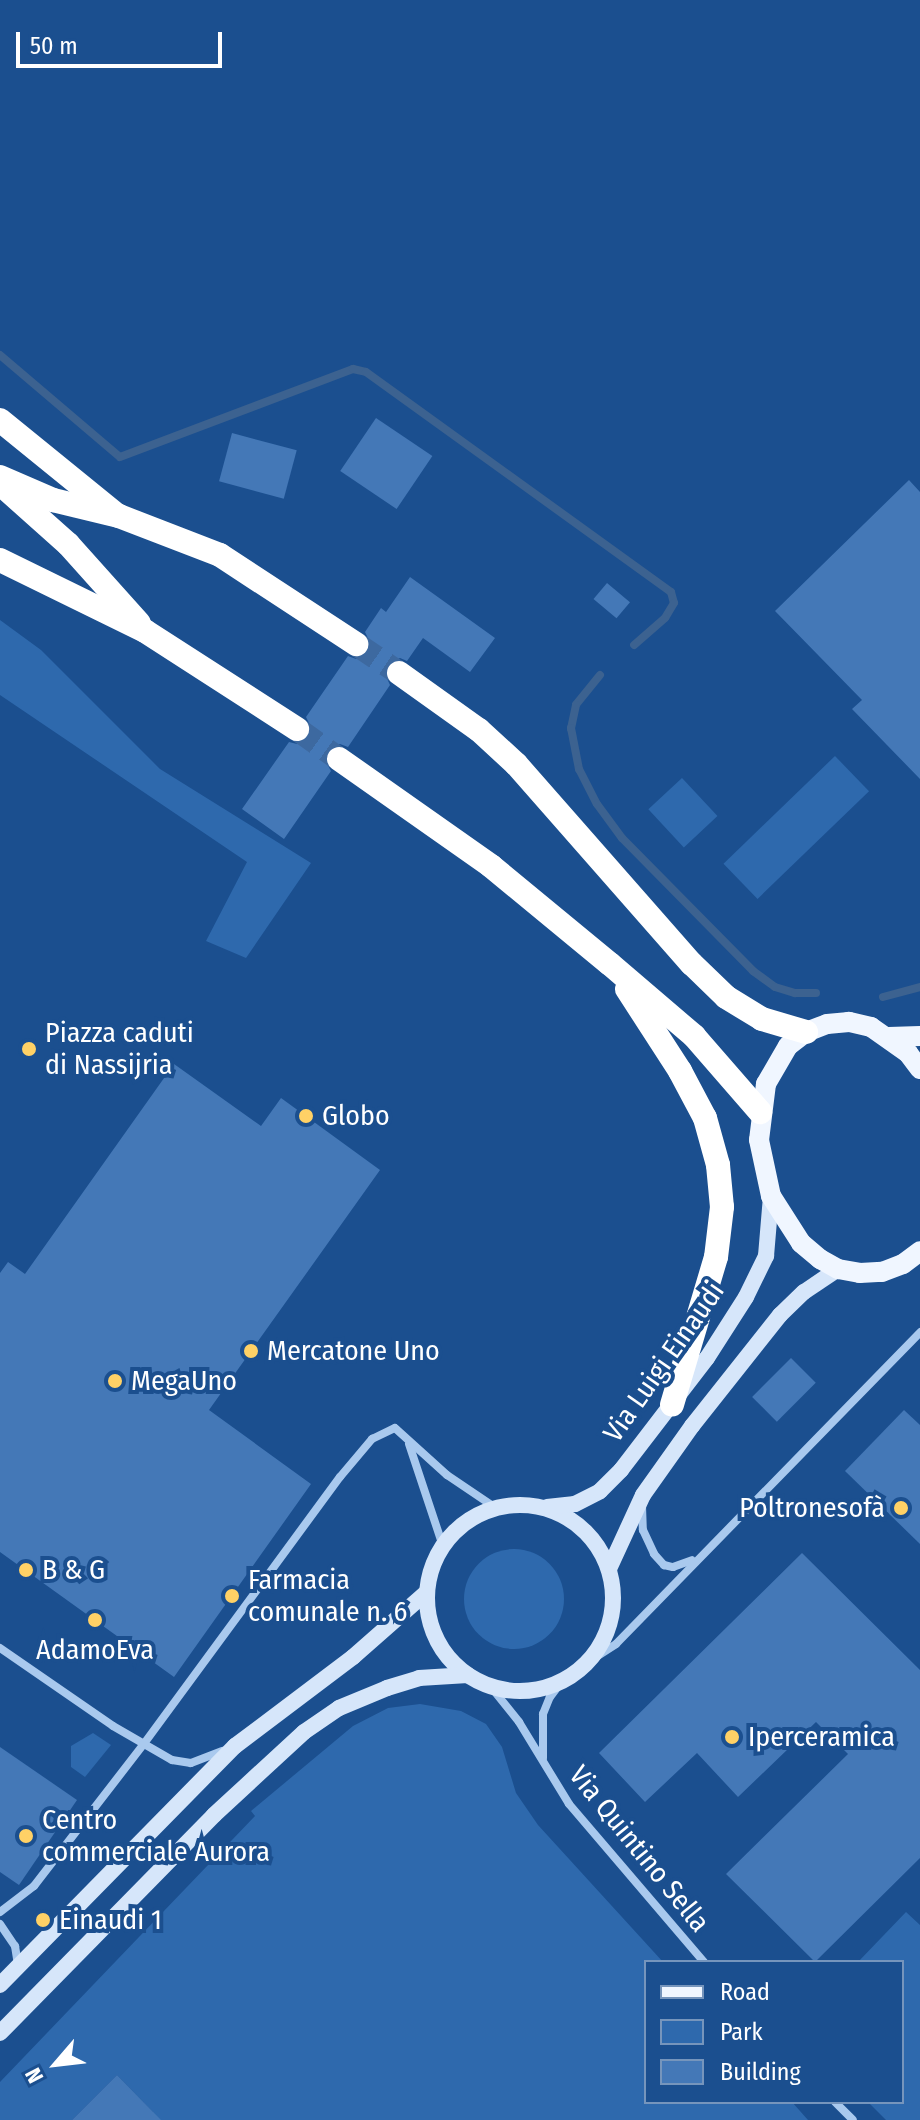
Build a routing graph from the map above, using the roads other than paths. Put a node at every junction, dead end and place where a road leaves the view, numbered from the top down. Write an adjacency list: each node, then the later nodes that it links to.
1 (0, 420): 4 (highway)
2 (0, 477): 4 (highway)
3 (0, 483): 6 (highway)
4 (119, 516): 7 (highway)
5 (0, 560): 6 (highway)
6 (145, 631): 9 (highway)
7 (356, 644)
8 (399, 673): 12 (highway)
9 (297, 729)
10 (339, 759): 11 (highway)
11 (610, 964): 16 (highway); 21 (highway)
12 (806, 1032): 14 (main road); 16 (main road, Via Luigi Einaudi)
13 (920, 1036): 14 (main road)
14 (889, 1037): 15 (main road)
15 (920, 1069)
16 (760, 1112): 17 (main road, Via Luigi Einaudi)
17 (771, 1196): 19 (main road, Via Luigi Einaudi); 21 (main road, Via Luigi Einaudi)
18 (920, 1251): 19 (main road)
19 (838, 1269): 23 (main road, Via Luigi Einaudi)
20 (920, 1332): 27 (street)
21 (672, 1405): 25 (main road, Via Luigi Einaudi)
22 (407, 1440): 24 (street); 26 (street); 35 (street)
23 (643, 1495): 27 (street); 28 (main road, Via Luigi Einaudi)
24 (496, 1508): 25 (main road, Via Luigi Einaudi); 26 (main road, Via Luigi Einaudi)
25 (540, 1508): 28 (main road, Via Luigi Einaudi)
26 (443, 1546): 29 (main road, Via Luigi Einaudi)
27 (706, 1551): 31 (street)
28 (609, 1569): 31 (main road, Via Luigi Einaudi)
29 (427, 1592): 32 (main road, Via Luigi Einaudi); 36 (main road)
30 (0, 1648): 35 (street)
31 (590, 1661): 33 (main road, Via Luigi Einaudi)
32 (468, 1675): 34 (main road, Via Luigi Einaudi); 43 (main road)
33 (562, 1681): 34 (main road, Via Luigi Einaudi); 37 (street, Via Quintino Sella)
34 (491, 1687): 37 (street, Via Quintino Sella)
35 (143, 1745): 36 (street); 38 (street)
36 (235, 1746): 41 (main road)
37 (543, 1762): 40 (street, Via Quintino Sella)
38 (0, 1912)
39 (0, 1924): 41 (street)
40 (702, 1960)
41 (18, 1966): 42 (main road)
42 (0, 1985)
43 (0, 2033)
44 (837, 2104): 45 (street)
45 (853, 2120)

